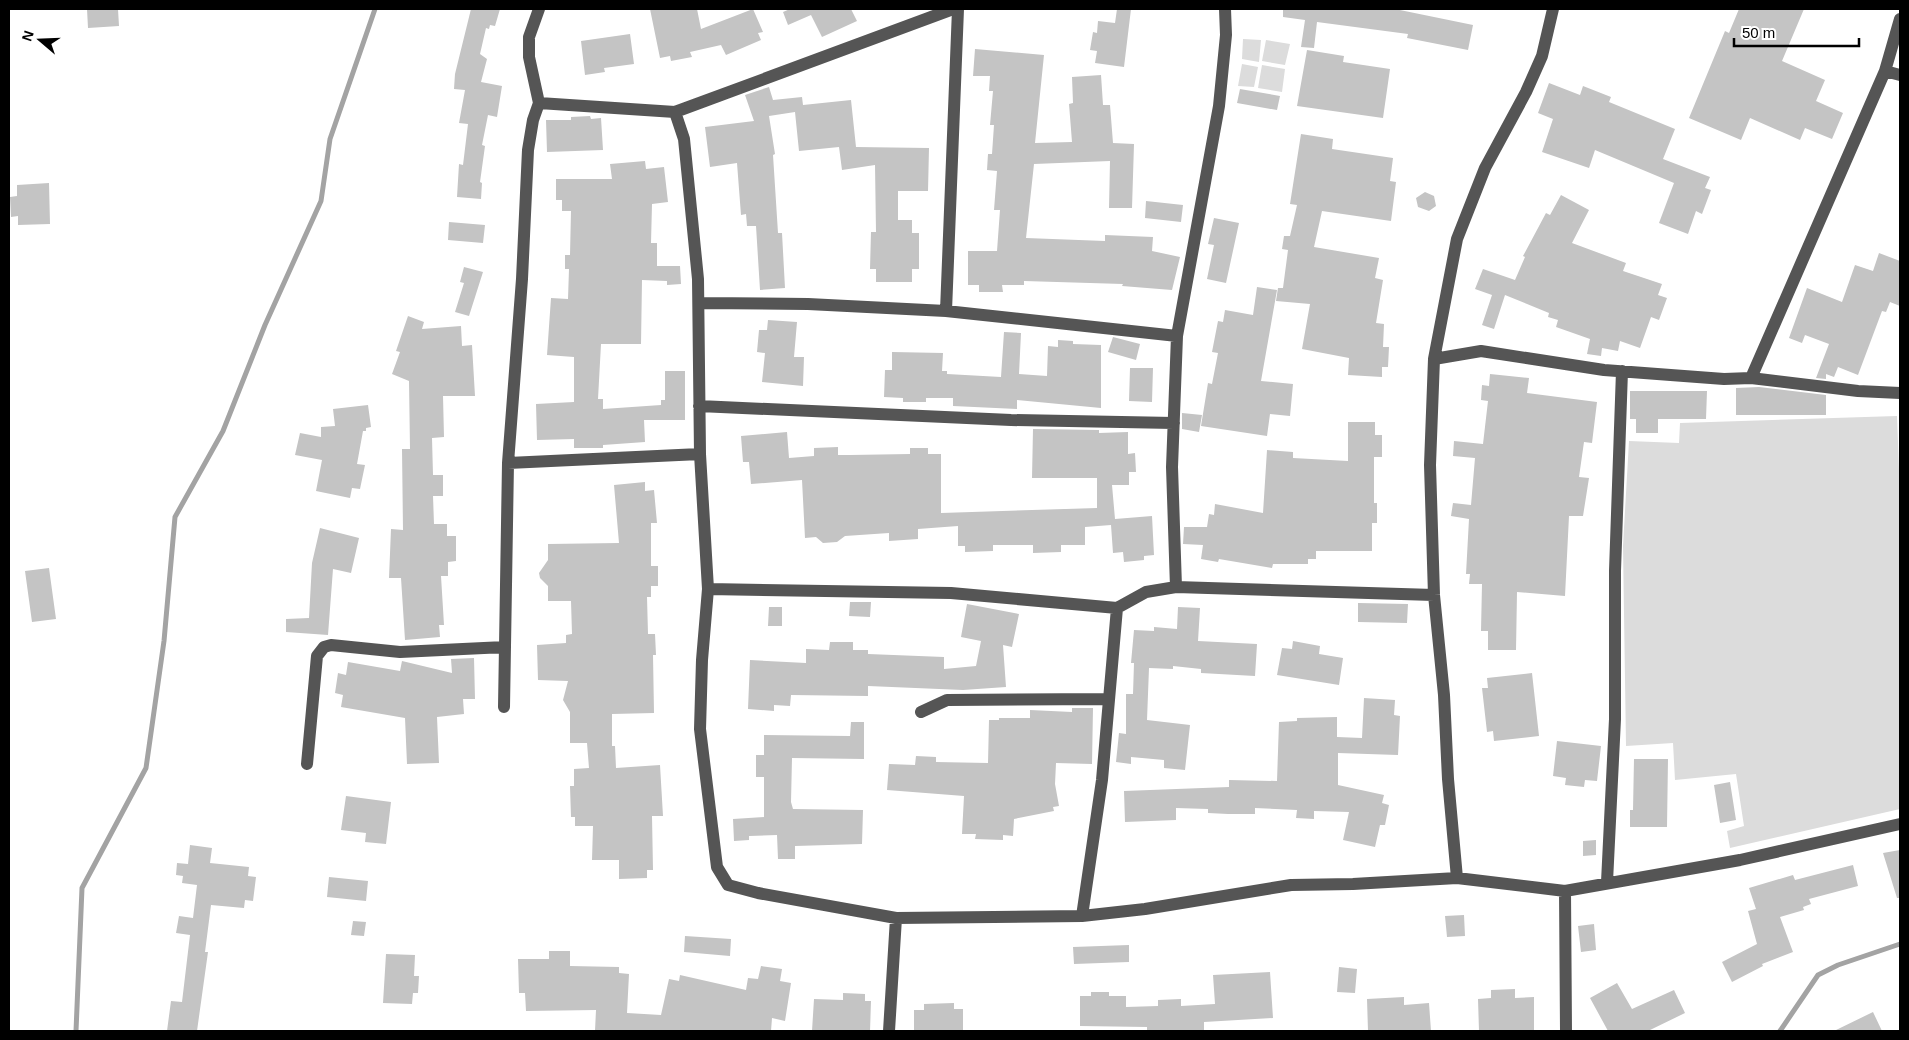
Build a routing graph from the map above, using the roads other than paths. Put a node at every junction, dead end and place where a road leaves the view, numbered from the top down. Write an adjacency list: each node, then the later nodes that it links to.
1 (539, 9): 9 (street)
2 (953, 9): 10 (street)
3 (958, 9): 12 (street)
4 (1224, 9): 13 (street)
5 (1553, 9): 14 (street)
6 (1900, 19): 7 (street)
7 (1885, 71): 8 (street); 16 (street)
8 (1900, 75)
9 (539, 103): 10 (street); 21 (street)
10 (675, 112): 11 (street)
11 (699, 303): 12 (street); 18 (street)
12 (946, 311): 13 (street)
13 (1177, 336): 19 (street)
14 (1434, 359): 15 (street); 24 (street)
15 (1622, 371): 16 (street); 33 (street)
16 (1751, 378): 17 (street)
17 (1900, 393)
18 (699, 406): 19 (street); 20 (street)
19 (1174, 423): 22 (street)
20 (700, 454): 21 (street); 23 (street)
21 (508, 463): 26 (street)
22 (1176, 587): 24 (street); 25 (street)
23 (708, 589): 25 (street); 36 (street)
24 (1434, 595): 32 (street)
25 (1117, 608): 27 (street)
26 (505, 647): 28 (street); 30 (street)
27 (1109, 699): 29 (street); 35 (street)
28 (504, 707)
29 (921, 712)
30 (307, 764)
31 (1900, 824): 33 (street)
32 (1457, 878): 34 (street); 35 (street)
33 (1607, 882): 34 (street)
34 (1565, 891): 38 (street)
35 (1082, 916): 36 (street)
36 (896, 918): 37 (street)
37 (889, 1031)
38 (1566, 1031)

